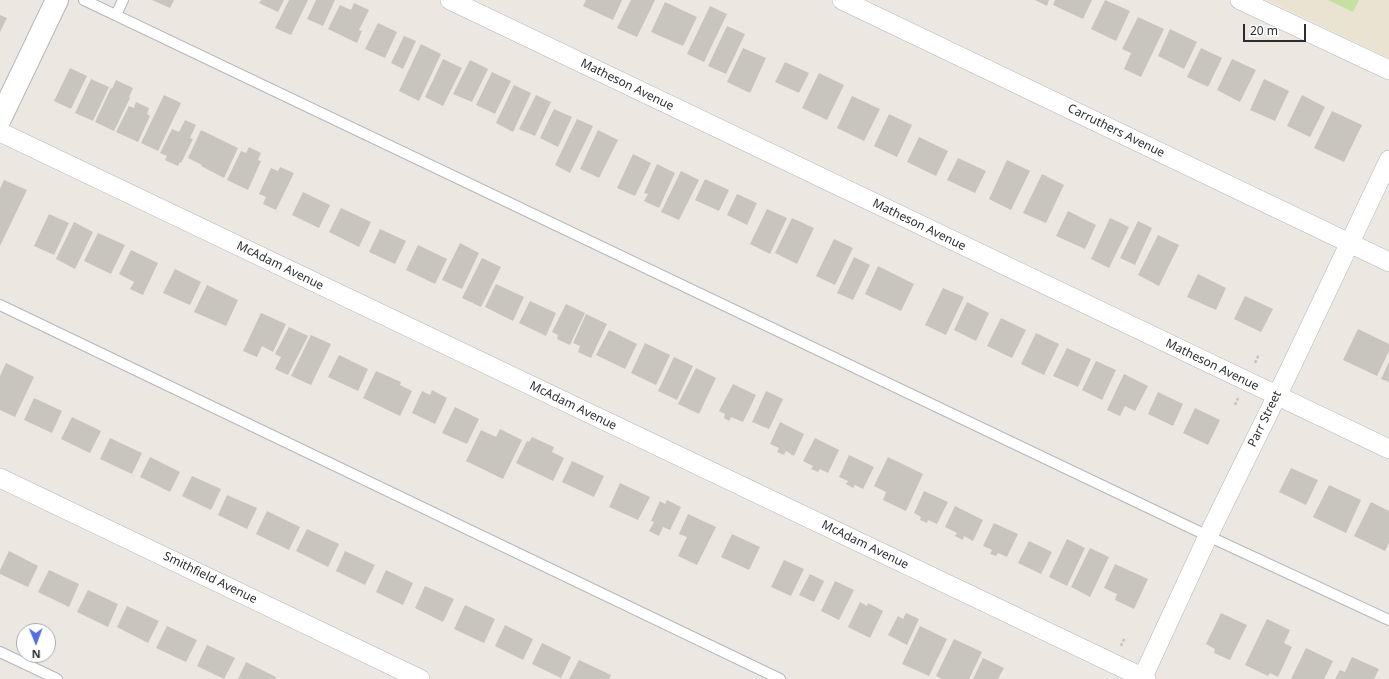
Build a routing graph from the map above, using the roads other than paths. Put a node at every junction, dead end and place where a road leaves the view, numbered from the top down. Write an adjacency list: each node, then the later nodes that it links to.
1 (57, 0): 9 (main road)
2 (84, 0): 7 (lane)
3 (123, 0): 7 (lane)
4 (450, 0): 15 (street, Matheson Avenue)
5 (842, 0): 12 (street, Carruthers Avenue)
6 (1240, 0): 8 (street)
7 (116, 15): 18 (lane)
8 (1389, 70)
9 (0, 119)
10 (0, 132): 24 (street, McAdam Avenue)
11 (1389, 160): 12 (street, Parr Street)
12 (1349, 243): 13 (street, Carruthers Avenue); 15 (street, Parr Street)
13 (1389, 262)
14 (0, 305): 23 (lane)
15 (1277, 396): 16 (street, Matheson Avenue); 18 (street, Parr Street)
16 (1389, 449)
17 (0, 478): 22 (street, Smithfield Avenue)
18 (1208, 536): 19 (lane); 24 (street, Parr Street)
19 (1389, 620)
20 (0, 652): 21 (lane)
21 (57, 679)
22 (420, 679)
23 (780, 679)
24 (1144, 679)

